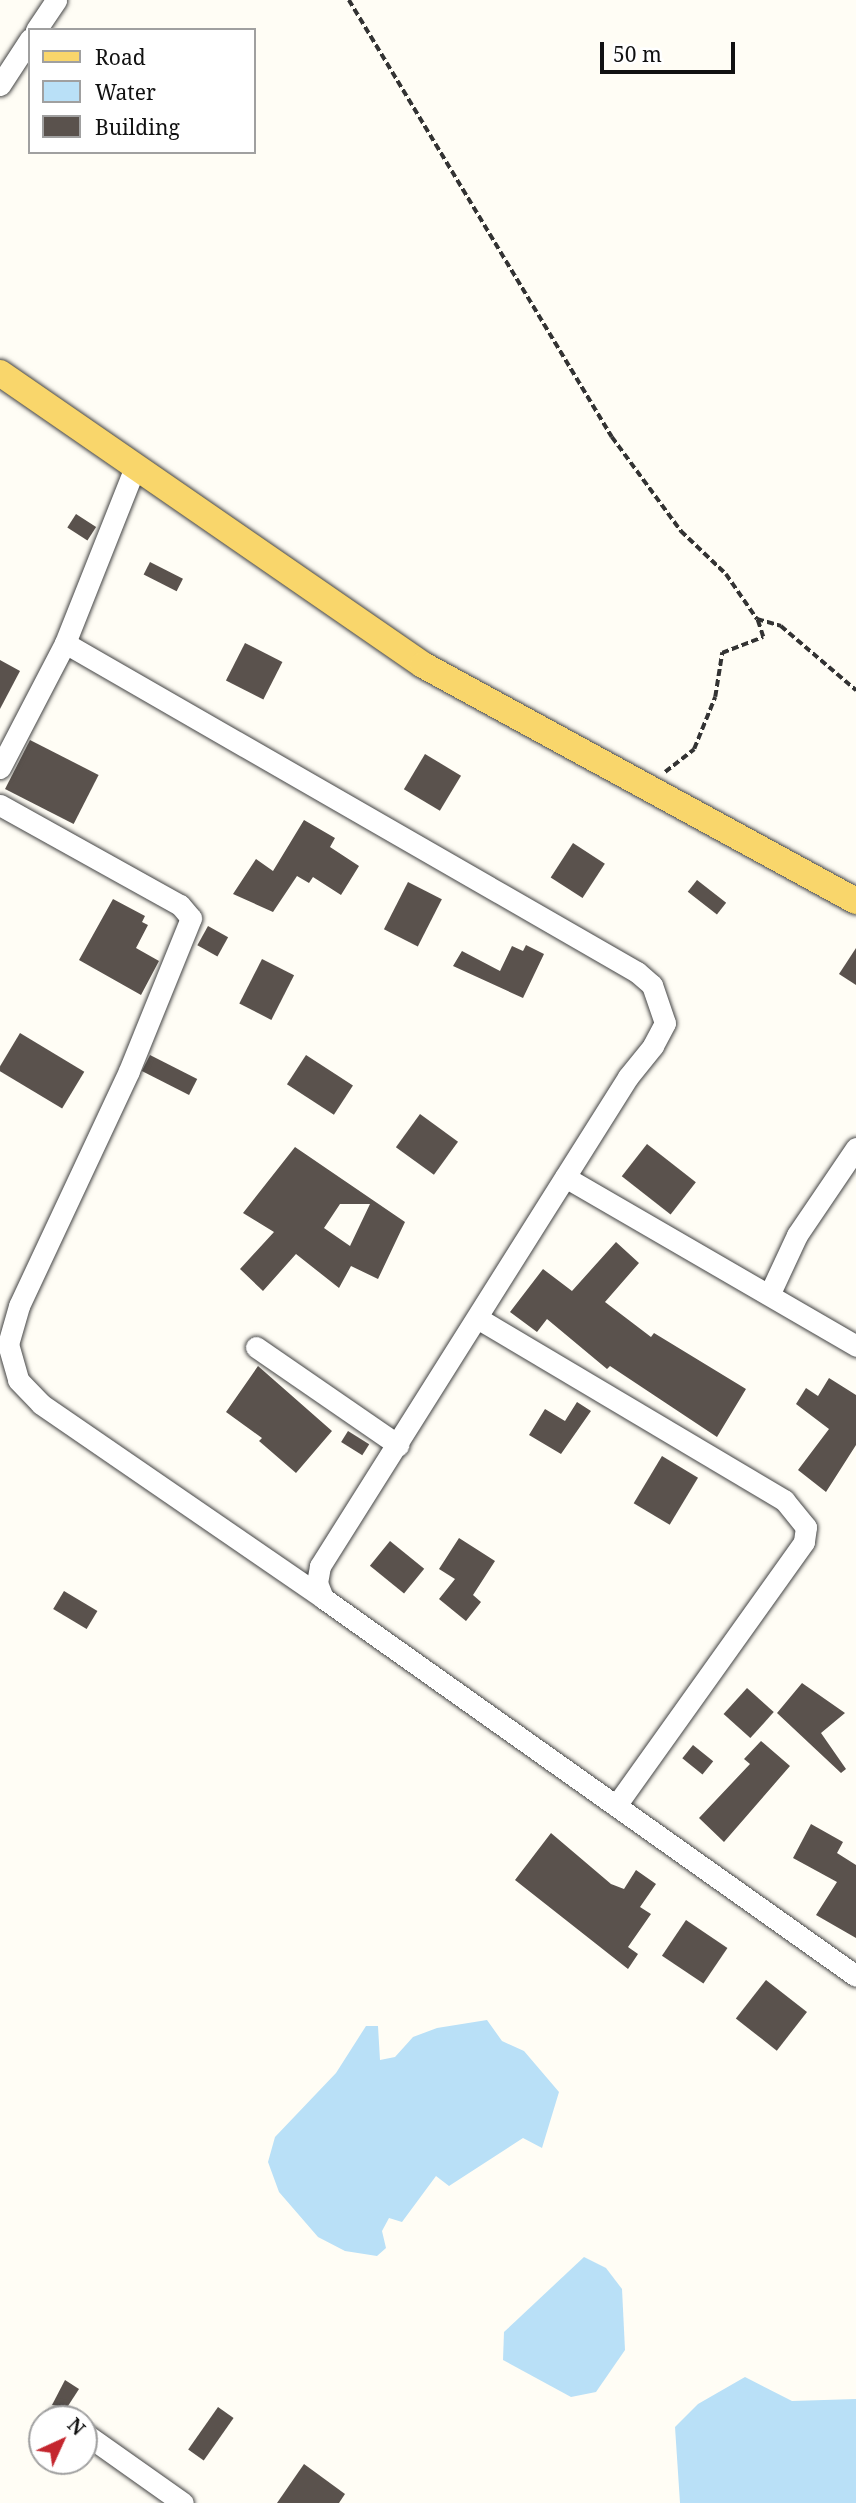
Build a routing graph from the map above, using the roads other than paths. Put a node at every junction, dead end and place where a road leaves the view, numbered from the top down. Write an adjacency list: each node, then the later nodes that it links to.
1 (56, 0): 2 (street)
2 (37, 28)
3 (28, 42): 4 (street)
4 (0, 85)
5 (0, 373): 6 (main road)
6 (135, 467): 7 (street); 10 (main road)
7 (65, 643): 8 (street); 12 (street)
8 (0, 768)
9 (0, 805): 18 (street)
10 (856, 901)
11 (856, 1148): 13 (street)
12 (565, 1177): 13 (street); 14 (street)
13 (770, 1293): 15 (street)
14 (479, 1319): 17 (street); 19 (street)
15 (856, 1346)
16 (256, 1348): 17 (street)
17 (398, 1445): 18 (street)
18 (323, 1598): 19 (street)
19 (616, 1806): 20 (street)
20 (856, 1976)
21 (98, 2443): 22 (street)
22 (183, 2503)

